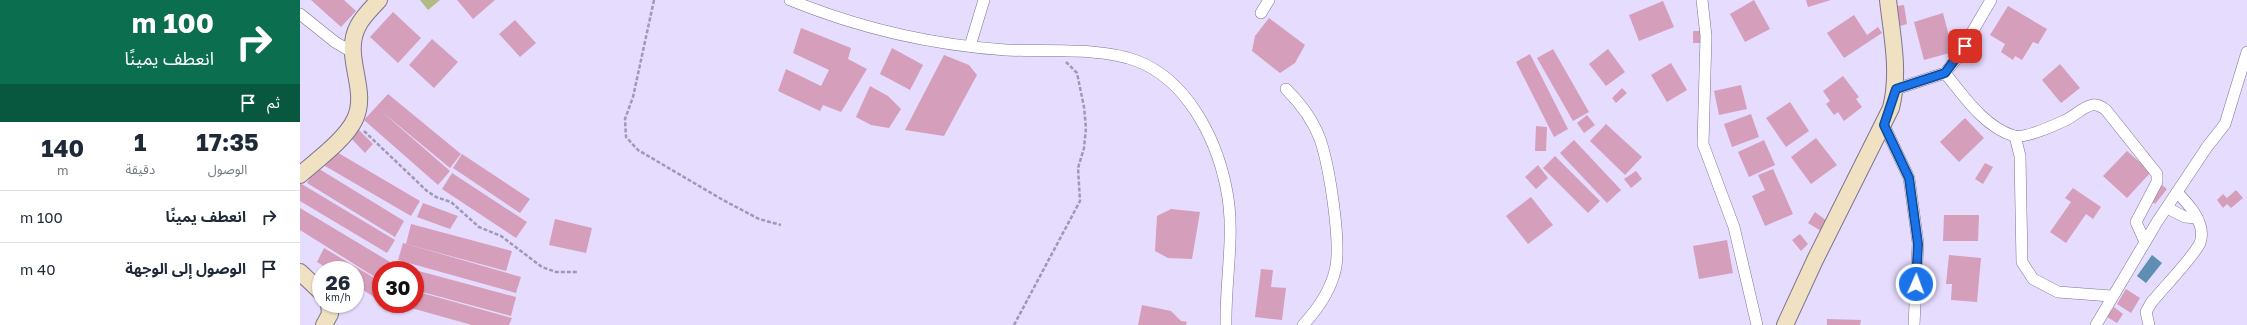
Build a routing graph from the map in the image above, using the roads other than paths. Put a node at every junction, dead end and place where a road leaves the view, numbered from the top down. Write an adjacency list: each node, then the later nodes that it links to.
1 (379, 0): 11 (street)
2 (790, 0): 10 (street)
3 (984, 0): 10 (street)
4 (1270, 0): 8 (street)
5 (1702, 0): 30 (street)
6 (1888, 0): 15 (street)
7 (1991, 0): 13 (street)
8 (1261, 13)
9 (300, 14): 11 (street)
10 (970, 46): 28 (street)
11 (352, 52): 18 (street)
12 (2247, 52): 19 (street)
13 (1945, 73): 15 (street); 17 (street)
14 (1286, 89): 29 (street)
15 (1896, 89): 16 (street)
16 (1884, 125): 31 (street); 32 (street)
17 (2015, 136): 22 (street); 25 (street)
18 (300, 175)
19 (2177, 192): 20 (street); 21 (street)
20 (2168, 208): 21 (street); 22 (street)
21 (2198, 218): 34 (street)
22 (2146, 242): 25 (street)
23 (300, 272): 24 (street)
24 (312, 283)
25 (2111, 296): 33 (street)
26 (330, 313): 27 (street)
27 (324, 325)
28 (1226, 325)
29 (1303, 325)
30 (1757, 325)
31 (1785, 325)
32 (1914, 325)
33 (2096, 325)
34 (2149, 325)

